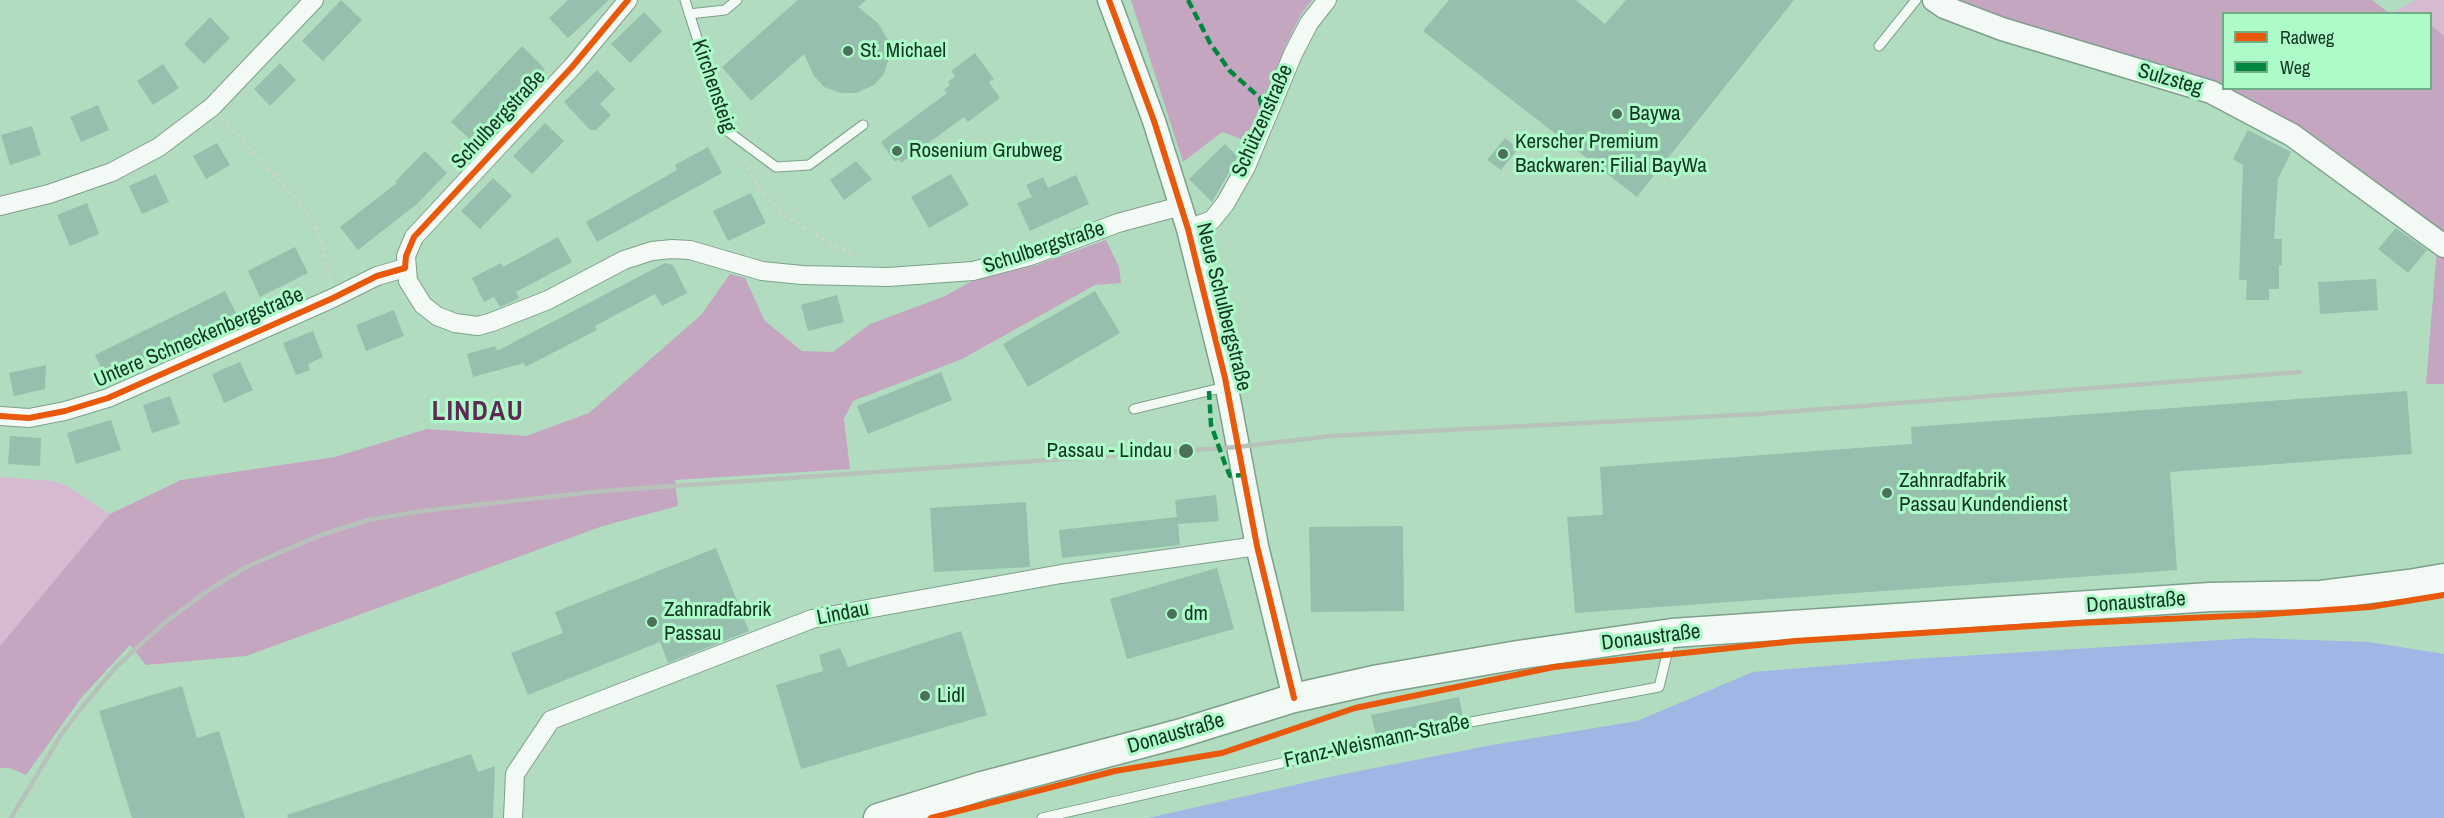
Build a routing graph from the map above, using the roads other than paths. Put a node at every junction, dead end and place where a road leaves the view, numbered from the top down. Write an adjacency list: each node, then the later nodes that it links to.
1 (315, 0): 12 (street)
2 (628, 0): 16 (street, Schulbergstraße)
3 (685, 0): 9 (lane, Kirchensteig)
4 (737, 0): 9 (lane)
5 (1109, 0): 13 (street, Neue Schulbergstraße)
6 (1327, 0): 14 (street, Schützenstraße)
7 (1916, 0): 10 (lane)
8 (1934, 0): 15 (street, Sulzsteg)
9 (689, 14): 11 (lane, Kirchensteig)
10 (1879, 46)
11 (863, 126)
12 (0, 206)
13 (1181, 206): 14 (street, Neue Schulbergstraße); 16 (street, Schulbergstraße)
14 (1188, 229): 17 (street, Neue Schulbergstraße)
15 (2444, 246)
16 (405, 268): 19 (street, Untere Schneckenbergstraße)
17 (1227, 387): 18 (lane); 20 (street, Neue Schulbergstraße)
18 (1134, 409)
19 (0, 416)
20 (1257, 546): 23 (street, Neue Schulbergstraße); 24 (street, Lindau)
21 (2444, 578): 22 (main road, Donaustraße)
22 (1672, 633): 23 (main road, Donaustraße); 26 (lane, Franz-Weismann-Straße)
23 (1294, 698): 25 (main road, Donaustraße)
24 (513, 818)
25 (878, 818)
26 (1042, 818)

